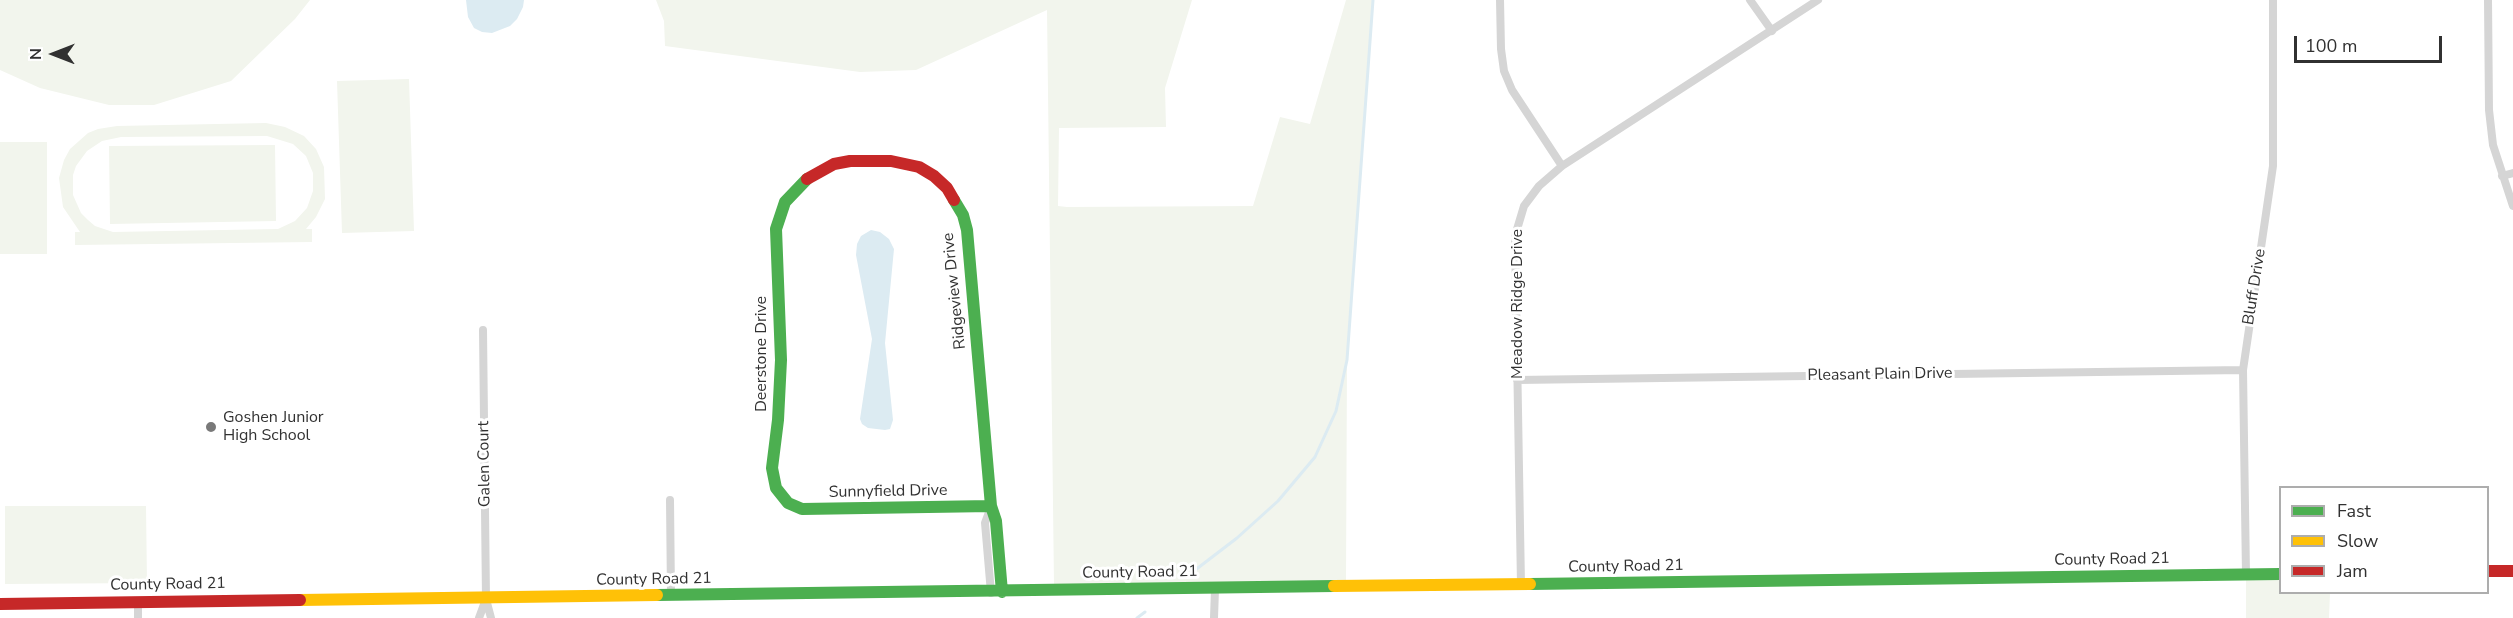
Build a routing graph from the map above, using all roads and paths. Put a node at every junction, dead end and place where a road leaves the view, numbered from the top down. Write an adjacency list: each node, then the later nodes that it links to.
1 (1500, 0): 7 (street)
2 (1750, 0): 6 (street)
3 (1818, 0): 6 (street, Meadow Ridge Drive)
4 (2273, 0): 13 (street, Bluff Drive)
5 (2488, 0): 9 (street)
6 (1772, 31): 7 (street, Meadow Ridge Drive)
7 (1562, 166): 14 (street, Meadow Ridge Drive)
8 (2513, 173): 9 (street)
9 (2502, 177): 11 (street)
10 (785, 202): 16 (street, Deerstone Drive); 17 (street, Ridgeview Drive)
11 (2513, 206)
12 (483, 330): 26 (street, Galen Court)
13 (2243, 370): 14 (street, Pleasant Plain Drive); 21 (street, Bluff Drive)
14 (1517, 380): 22 (street, Meadow Ridge Drive)
15 (670, 500): 25 (street)
16 (788, 502): 17 (street, Sunnyfield Drive)
17 (991, 506): 24 (street, Ridgeview Drive)
18 (2489, 571): 19 (street)
19 (2513, 571)
20 (2279, 574): 21 (street, County Road 21)
21 (2246, 575): 22 (street, County Road 21)
22 (1521, 585): 23 (street, County Road 21)
23 (1215, 589): 24 (street, County Road 21); 32 (street)
24 (996, 593): 25 (street, County Road 21)
25 (671, 596): 26 (street, County Road 21)
26 (486, 599): 27 (street, County Road 21); 30 (street); 31 (street)
27 (138, 603): 28 (street, County Road 21); 29 (street)
28 (0, 604)
29 (138, 618)
30 (479, 618)
31 (491, 618)
32 (1214, 618)

